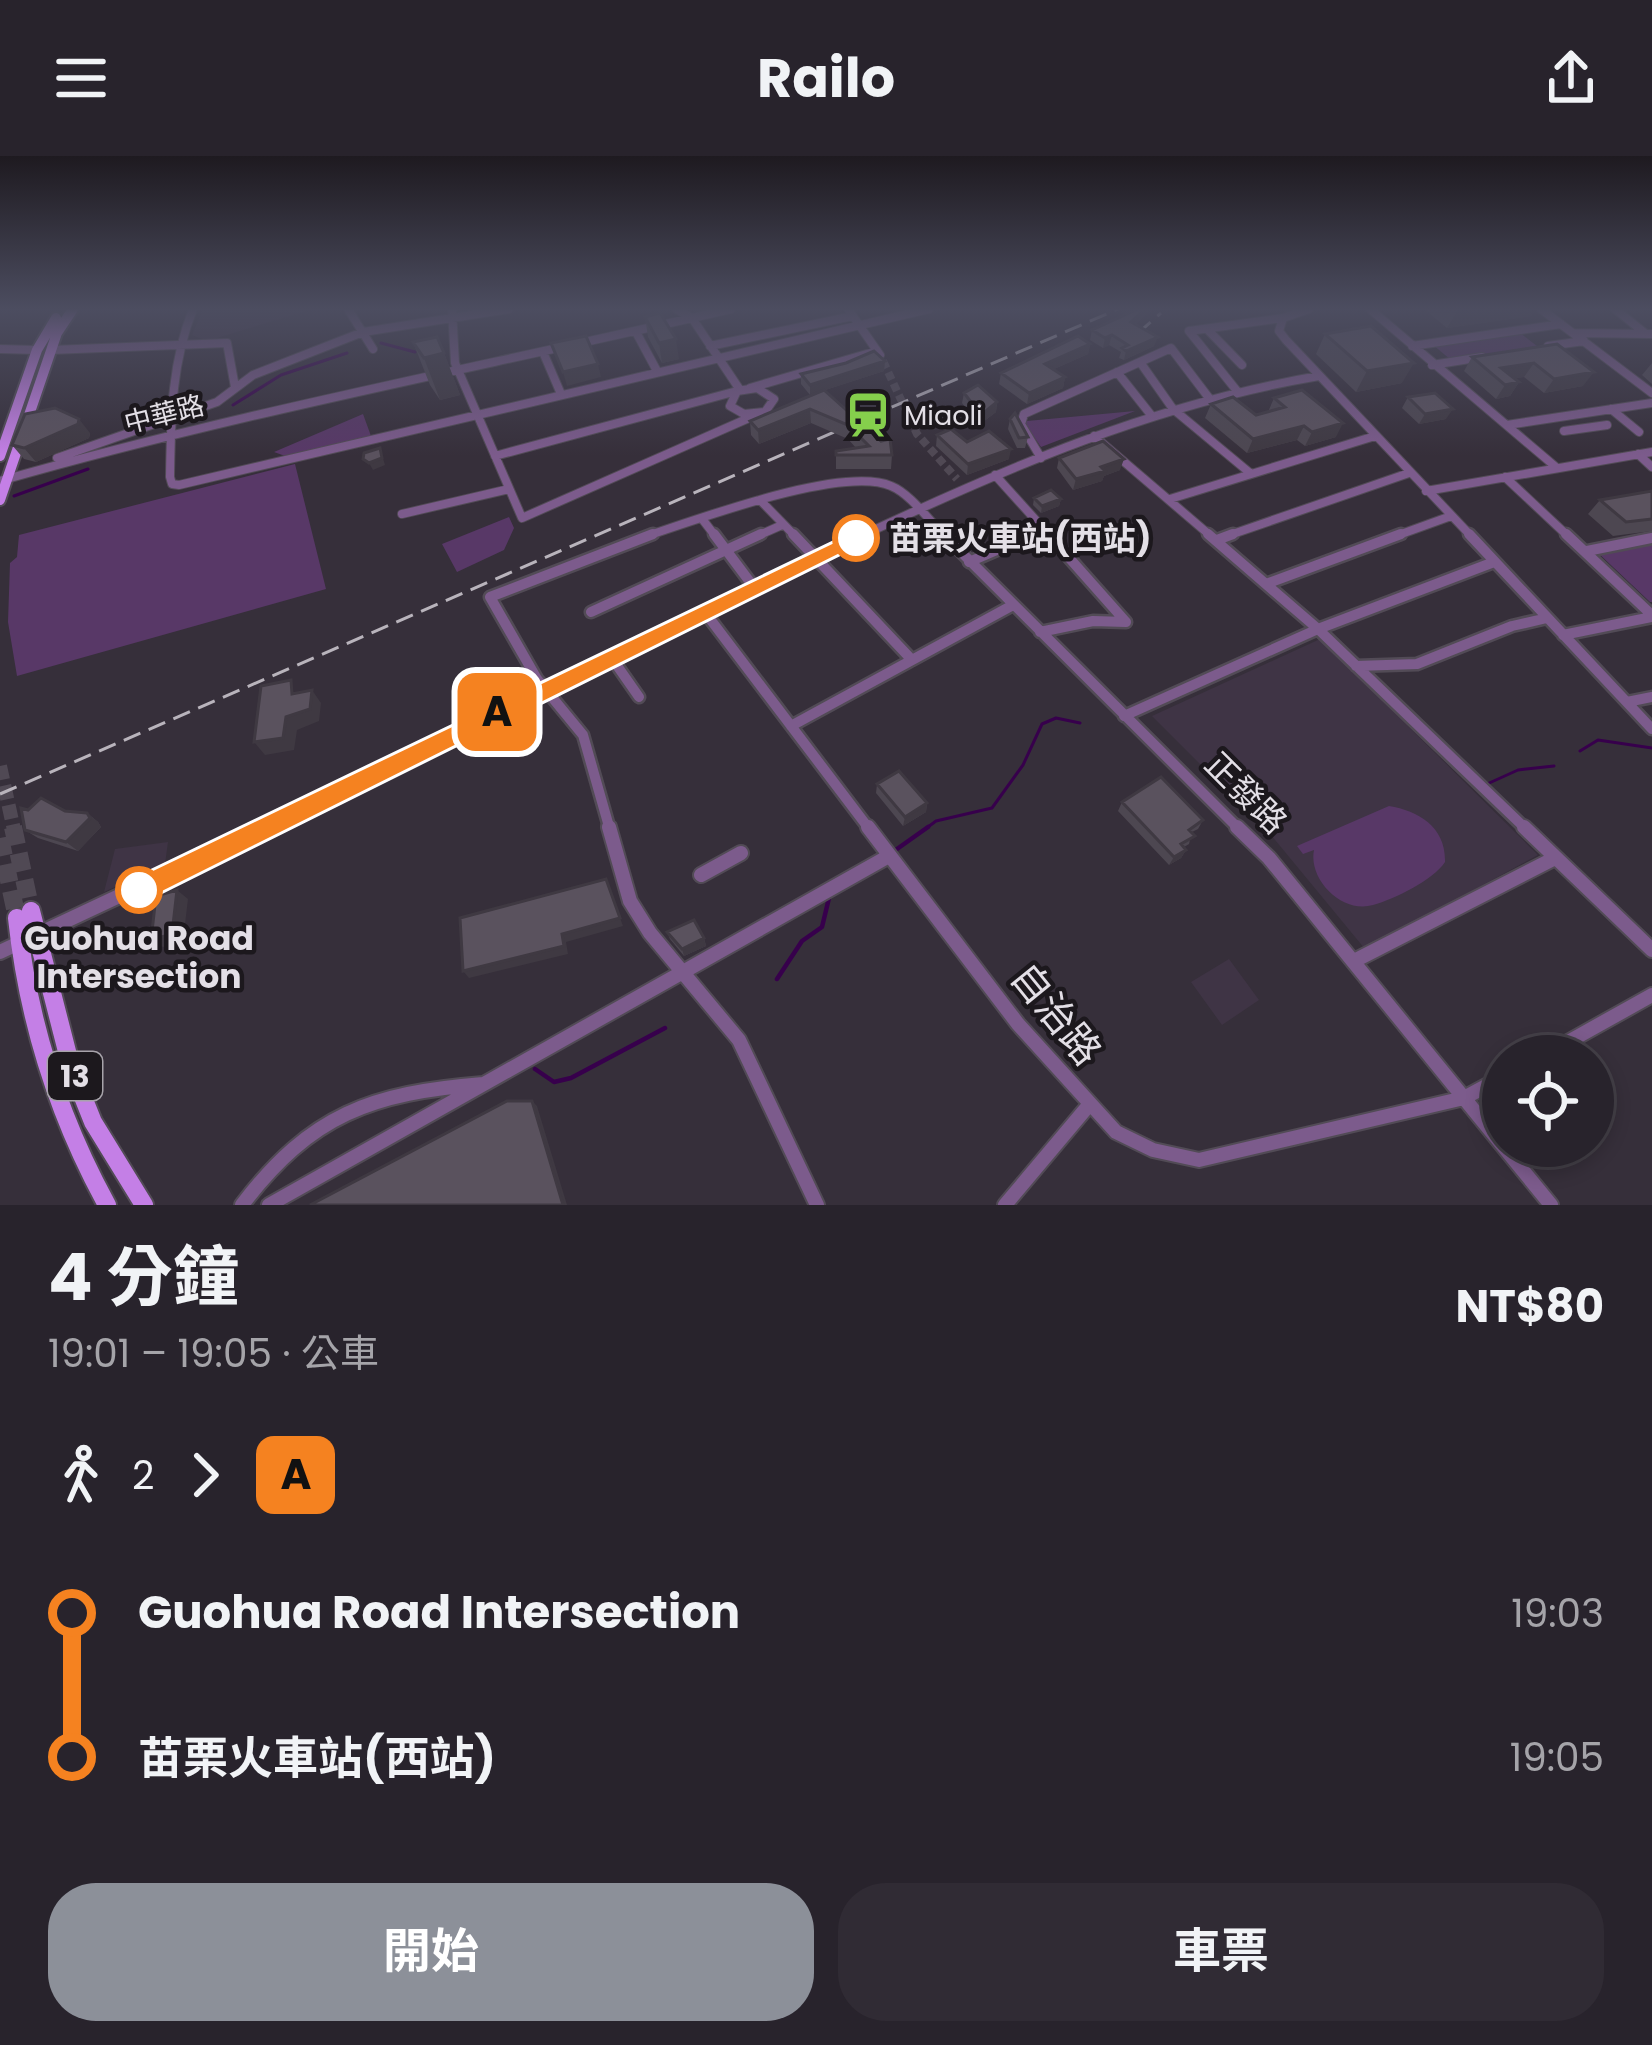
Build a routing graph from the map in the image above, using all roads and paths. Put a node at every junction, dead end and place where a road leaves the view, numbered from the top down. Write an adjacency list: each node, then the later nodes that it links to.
1 (34, 358): 57 (main road)
2 (48, 358): 65 (main road)
3 (176, 358): 45 (street)
4 (230, 358): 30 (street)
5 (303, 358): 30 (street)
6 (457, 358): 26 (street)
7 (516, 358): 26 (street, 中華路)
8 (546, 358): 34 (street)
9 (650, 358): 27 (street)
10 (713, 358): 27 (street)
11 (718, 358): 31 (street)
12 (853, 358): 31 (street)
13 (882, 358): 22 (street)
14 (1149, 358): 23 (street)
15 (1179, 358): 35 (street)
16 (1211, 358): 32 (street)
17 (1234, 358): 24 (street)
18 (1303, 358): 29 (street)
19 (1425, 358): 25 (street)
20 (1478, 358): 25 (street)
21 (1605, 358): 33 (street)
22 (884, 361)
23 (1140, 362): 28 (street); 39 (street)
24 (1241, 365)
25 (1432, 365): 46 (street)
26 (458, 371): 42 (street); 50 (street, 中華路)
27 (657, 371): 34 (street)
28 (1118, 371): 43 (street); 58 (street)
29 (1319, 376): 32 (street); 53 (street)
30 (235, 387): 45 (street)
31 (742, 390): 36 (street); 38 (street); 41 (street)
32 (1237, 391): 35 (street)
33 (1652, 393)
34 (561, 394): 42 (street)
35 (1209, 398): 39 (street)
36 (701, 400): 38 (street); 56 (street)
37 (1652, 403): 40 (street)
38 (730, 406): 41 (street)
39 (1173, 409): 43 (street); 61 (street)
40 (1611, 409): 44 (street); 51 (street)
41 (758, 414): 66 (street)
42 (476, 415): 50 (street); 56 (street)
43 (1151, 415): 52 (street)
44 (1570, 415): 46 (street); 48 (street)
45 (170, 417): 50 (street); 65 (street)
46 (1507, 425): 60 (street)
47 (1607, 425): 48 (street)
48 (1586, 428): 49 (street)
49 (1564, 431)
50 (171, 432): 65 (street, 中華路)
51 (1639, 432)
52 (1094, 436): 58 (street); 70 (street)
53 (1375, 436): 61 (street); 62 (street)
54 (1652, 452): 55 (street)
55 (1638, 454): 59 (street); 60 (street)
56 (495, 455): 66 (street)
57 (0, 456)
58 (1041, 458): 63 (street)
59 (1652, 466)
60 (1557, 468): 64 (street)
61 (1250, 473): 70 (street)
62 (1409, 473): 67 (street); 78 (street)
63 (995, 475): 71 (street); 76 (street)
64 (1505, 477): 67 (street); 80 (street)
65 (2, 481): 68 (main road)
66 (509, 489): 72 (street)
67 (1426, 491): 73 (street)
68 (0, 500)
69 (760, 500): 71 (street, 正發路); 74 (street, 正發路); 75 (street)
70 (1170, 500): 78 (street)
71 (916, 510): 81 (street); 82 (street, 正發路)
72 (402, 514)
73 (1451, 516): 83 (street); 84 (street)
74 (703, 520): 79 (street); 97 (street, 正發路)
75 (782, 525): 79 (street); 81 (street)
76 (1048, 529): 82 (street); 92 (street)
77 (1652, 538): 80 (street)
78 (1217, 540): 84 (street)
79 (725, 549): 85 (street); 88 (street)
80 (1587, 551): 89 (street)
81 (813, 559): 85 (street); 95 (street)
82 (969, 562): 86 (street, 正發路)
83 (1494, 562): 90 (street); 91 (street)
84 (1267, 584): 91 (street)
85 (753, 586): 87 (street)
86 (1012, 605): 92 (street, 正發路); 95 (street)
87 (704, 611): 94 (street); 102 (street, 自治路)
88 (591, 613)
89 (1652, 616): 93 (street)
90 (1547, 619): 93 (street); 96 (street)
91 (1318, 629): 96 (street); 101 (street)
92 (1040, 632): 101 (street, 正發路)
93 (1562, 635): 100 (street)
94 (611, 657): 97 (street); 98 (street)
95 (912, 660): 102 (street)
96 (1356, 666): 106 (street)
97 (544, 689): 108 (street); 112 (street)
98 (639, 697)
99 (1652, 698): 100 (street)
100 (1627, 702): 103 (street)
101 (1124, 716): 111 (street, 正發路)
102 (791, 726): 105 (street, 自治路)
103 (1652, 729)
104 (741, 853): 107 (street)
105 (888, 856): 112 (street); 118 (street, 自治路)
106 (1555, 858): 110 (street); 111 (street)
107 (701, 875)
108 (39, 935): 109 (street); 109 (main road, 13); 122 (main road, 13)
109 (9, 948): 121 (main road, 13)
110 (1652, 950)
111 (1354, 961): 117 (street, 正發路)
112 (685, 972): 115 (street); 125 (street)
113 (1652, 995): 114 (street)
114 (1581, 1035)
115 (489, 1084): 123 (street); 124 (street)
116 (1482, 1088): 117 (street, 自治路)
117 (1463, 1097): 118 (street, 自治路); 119 (street, 正發路)
118 (1089, 1105): 126 (street)
119 (1482, 1120)
120 (1520, 1167): 127 (street, 正發路)
121 (107, 1205)
122 (144, 1205)
123 (242, 1205)
124 (268, 1205)
125 (817, 1205)
126 (1005, 1205)
127 (1551, 1205)

